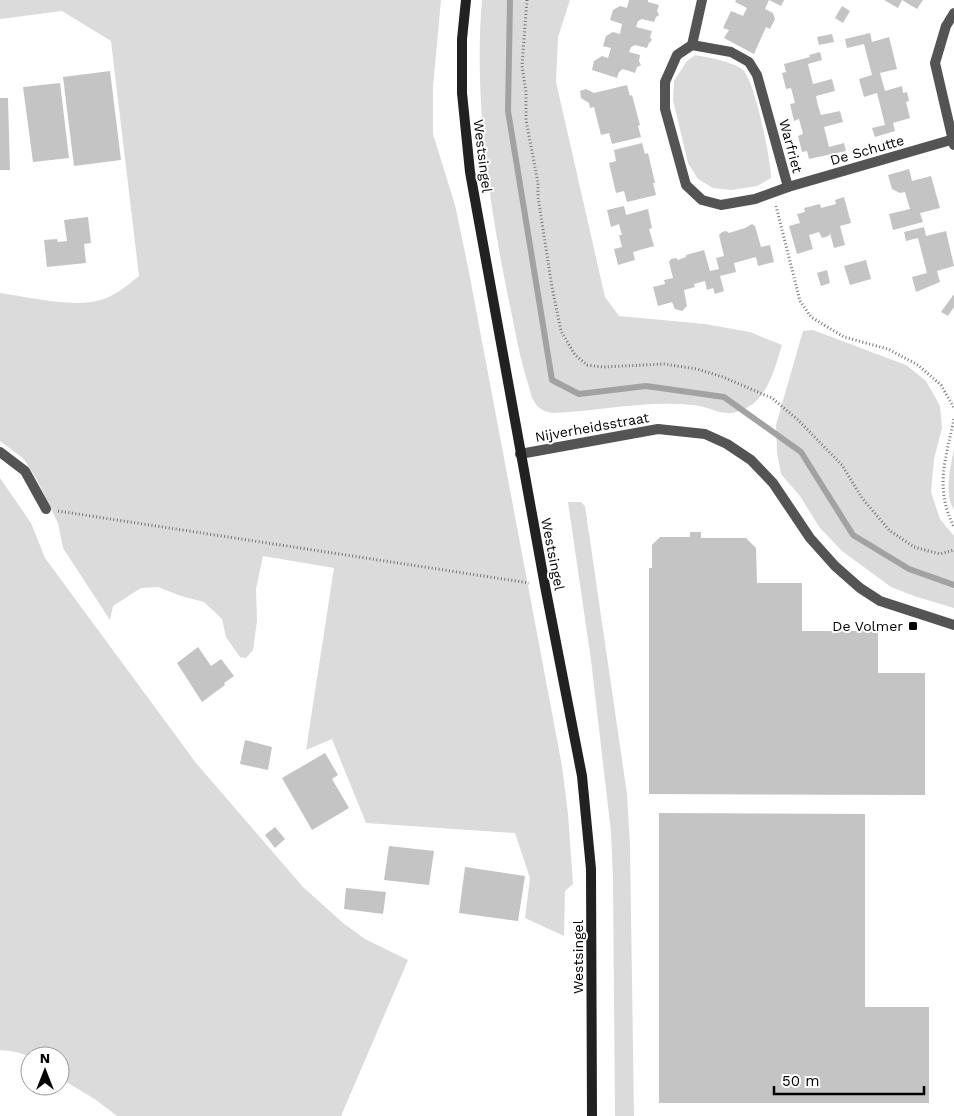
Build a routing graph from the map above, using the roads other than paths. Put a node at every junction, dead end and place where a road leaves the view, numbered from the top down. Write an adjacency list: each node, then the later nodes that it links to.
1 (466, 0): 8 (main road, Westsingel)
2 (702, 0): 4 (street)
3 (954, 13): 5 (street)
4 (692, 45): 6 (street, Warfriet); 6 (street, Warfriet)
5 (954, 141): 6 (street, De Schutte)
6 (788, 188)
7 (0, 452): 9 (street)
8 (520, 454): 10 (street, Nijverheidsstraat); 11 (main road, Westsingel)
9 (46, 509)
10 (954, 625)
11 (592, 1116)

